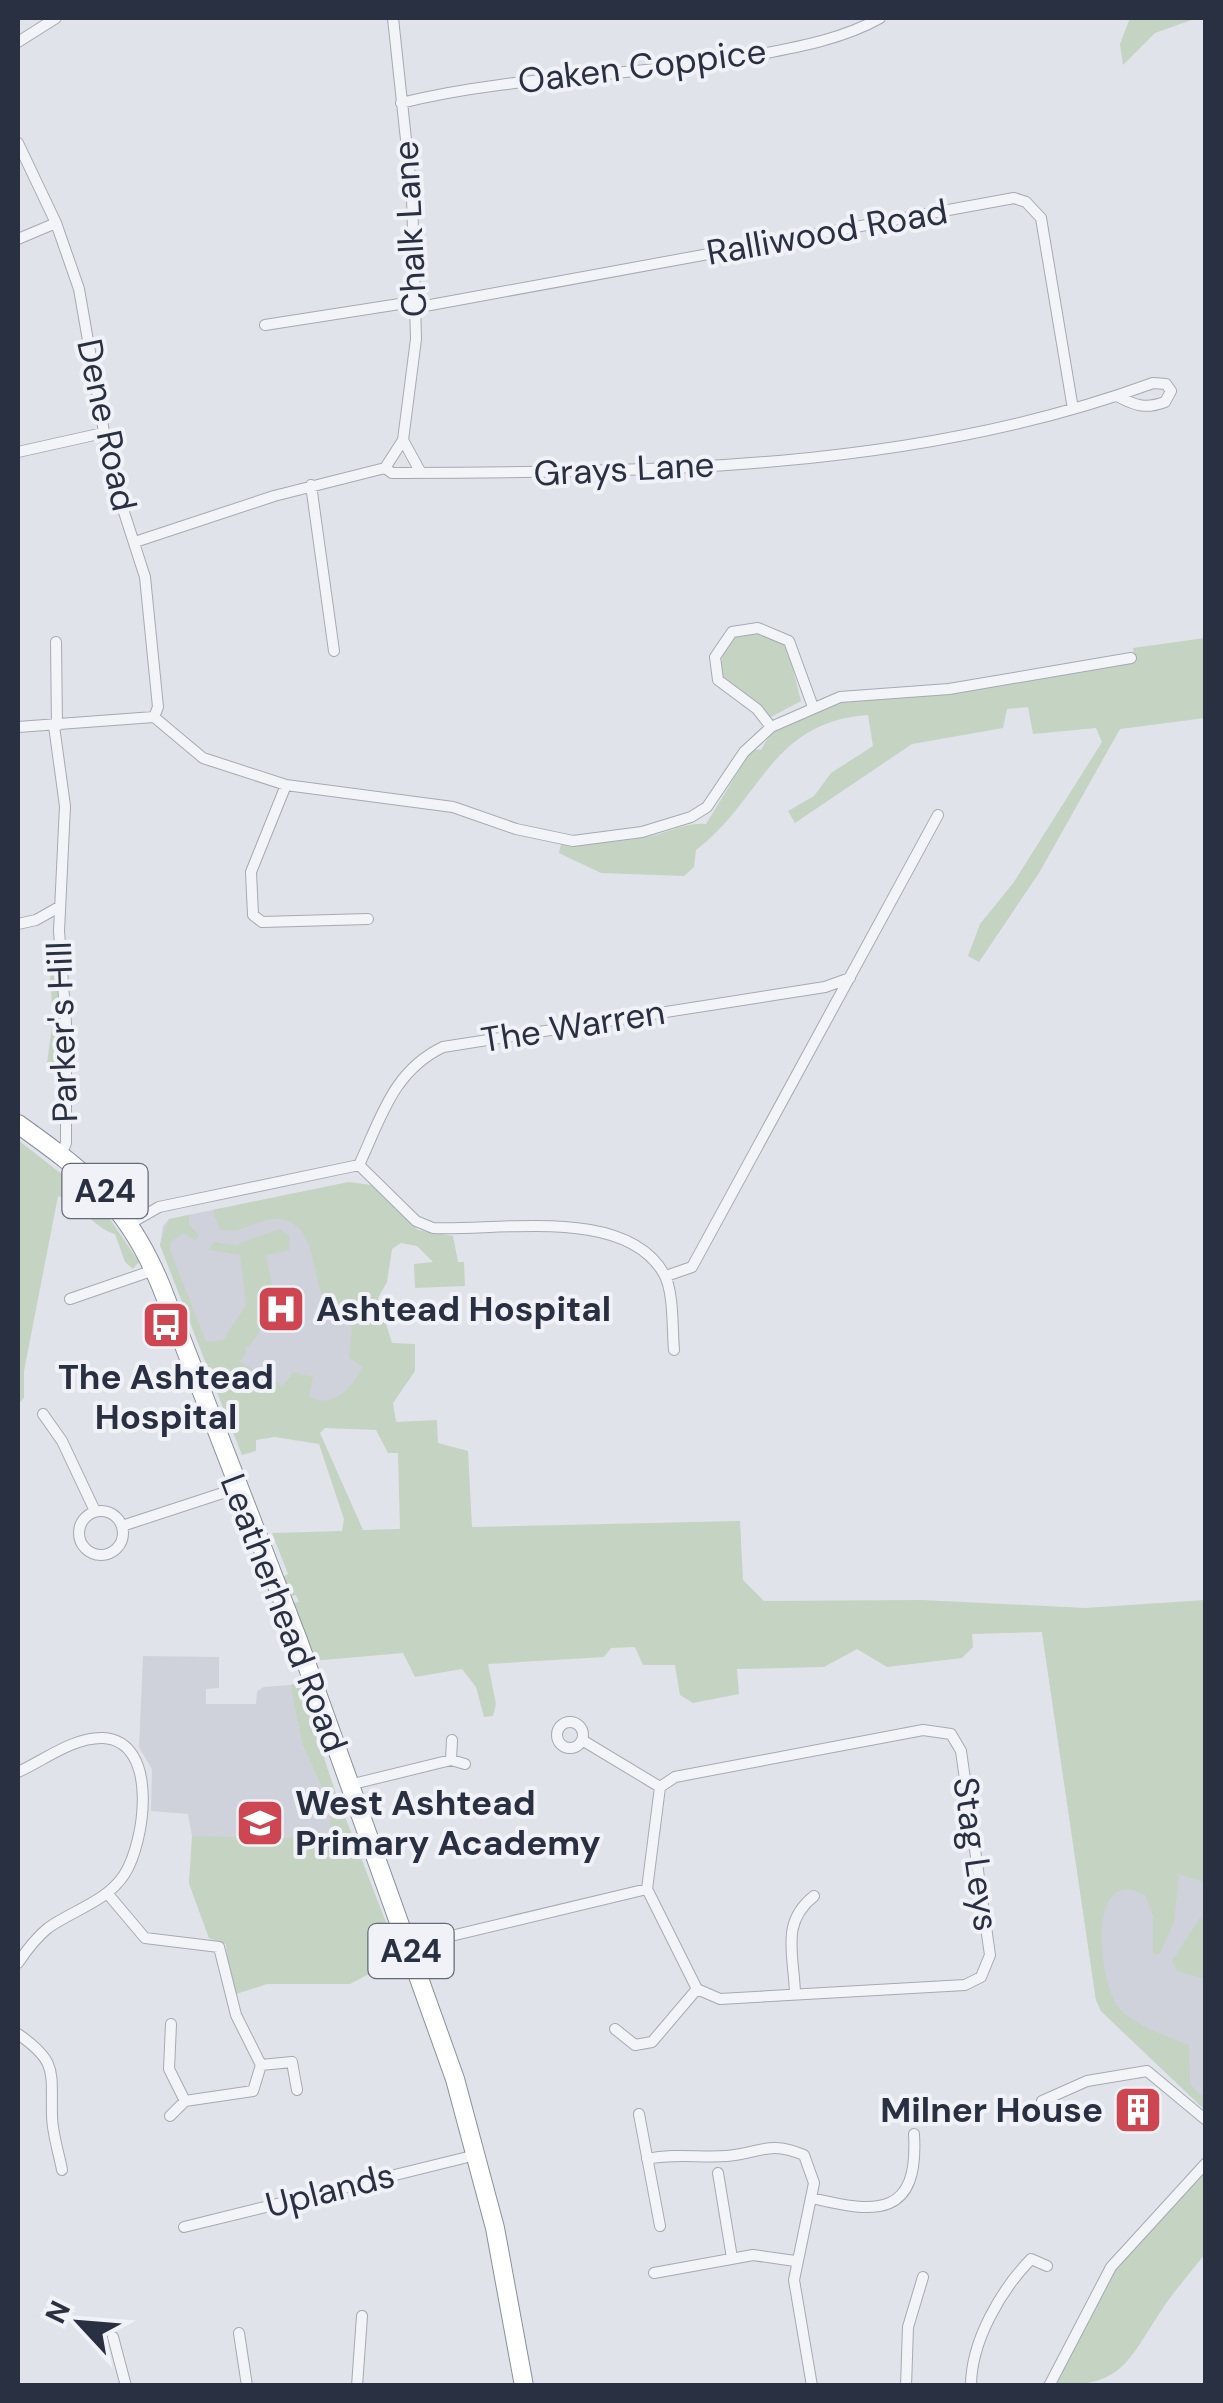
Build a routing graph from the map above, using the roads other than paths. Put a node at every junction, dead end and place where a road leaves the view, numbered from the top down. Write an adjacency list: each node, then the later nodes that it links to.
1 (56, 18): 4 (street)
2 (393, 18): 5 (street, Chalk Lane)
3 (880, 18): 5 (street, Oaken Coppice)
4 (18, 42)
5 (401, 102): 9 (street, Chalk Lane)
6 (18, 143): 7 (street, Dene Road)
7 (56, 223): 8 (street); 13 (street, Dene Road)
8 (18, 240)
9 (415, 305): 10 (street, Ralliwood Road); 12 (street, Ralliwood Road); 14 (street, Chalk Lane)
10 (264, 325)
11 (1119, 397): 12 (street, Grays Lane)
12 (1072, 409): 17 (street, Grays Lane)
13 (103, 433): 15 (street); 19 (street, Dene Road)
14 (403, 440): 16 (street, Chalk Lane); 17 (street)
15 (18, 452)
16 (385, 468): 17 (street, Grays Lane); 18 (street, Grays Lane)
17 (421, 473)
18 (312, 486): 19 (street, Grays Lane); 21 (street)
19 (135, 542): 24 (street, Dene Road)
20 (56, 642): 25 (street, Parker's Hill)
21 (334, 651)
22 (1131, 658): 23 (street)
23 (812, 706): 26 (street); 26 (street)
24 (154, 716): 25 (street); 28 (street)
25 (55, 726): 27 (street); 30 (street, Parker's Hill)
26 (771, 727): 28 (street)
27 (18, 728)
28 (286, 786): 31 (street)
29 (938, 815): 33 (street)
30 (59, 907): 32 (street); 35 (street, Parker's Hill)
31 (368, 919)
32 (18, 924)
33 (850, 978): 36 (street, The Warren); 39 (street)
34 (18, 1126): 35 (highway, Leatherhead Road / A24)
35 (61, 1155): 37 (highway, Leatherhead Road / A24)
36 (359, 1165): 37 (street); 39 (street)
37 (131, 1223): 38 (highway, Leatherhead Road / A24)
38 (154, 1270): 40 (street); 43 (highway, Leatherhead Road / A24)
39 (666, 1276): 41 (street)
40 (70, 1299)
41 (674, 1350)
42 (43, 1414): 44 (street)
43 (238, 1488): 45 (street); 51 (highway, Leatherhead Road / A24)
44 (95, 1511): 45 (street); 45 (street)
45 (122, 1526)
46 (452, 1740): 48 (street)
47 (582, 1740): 52 (street)
48 (451, 1760): 49 (street); 51 (street)
49 (464, 1764)
50 (18, 1772): 54 (street)
51 (348, 1786): 56 (highway, Leatherhead Road / A24)
52 (660, 1787): 53 (street); 59 (street, Stag Leys)
53 (646, 1889): 56 (street); 58 (street)
54 (107, 1893): 57 (street); 63 (street)
55 (814, 1896): 59 (street)
56 (409, 1946): 71 (highway, Leatherhead Road / A24)
57 (18, 1963)
58 (697, 1989): 59 (street, Stag Leys); 61 (street)
59 (796, 1994)
60 (172, 2024): 65 (street)
61 (615, 2029)
62 (18, 2034): 74 (street)
63 (260, 2065): 64 (street); 65 (street)
64 (297, 2090)
65 (185, 2101): 68 (street)
66 (1042, 2101): 69 (street)
67 (639, 2114): 72 (street)
68 (170, 2116)
69 (1206, 2120)
70 (914, 2134): 76 (street)
71 (478, 2155): 78 (street, Uplands); 90 (highway, Leatherhead Road / A24)
72 (647, 2159): 76 (street); 77 (street)
73 (1206, 2163): 94 (street)
74 (62, 2170)
75 (718, 2174): 79 (street)
76 (812, 2198): 80 (street)
77 (660, 2226)
78 (184, 2227)
79 (732, 2258): 80 (street); 82 (street)
80 (795, 2261): 91 (street)
81 (1047, 2266): 93 (street)
82 (654, 2273)
83 (923, 2277): 92 (street)
84 (362, 2316): 89 (street)
85 (239, 2332): 88 (street)
86 (113, 2338): 87 (street)
87 (126, 2386)
88 (247, 2386)
89 (357, 2386)
90 (524, 2386)
91 (812, 2386)
92 (906, 2386)
93 (971, 2386)
94 (1049, 2386)

